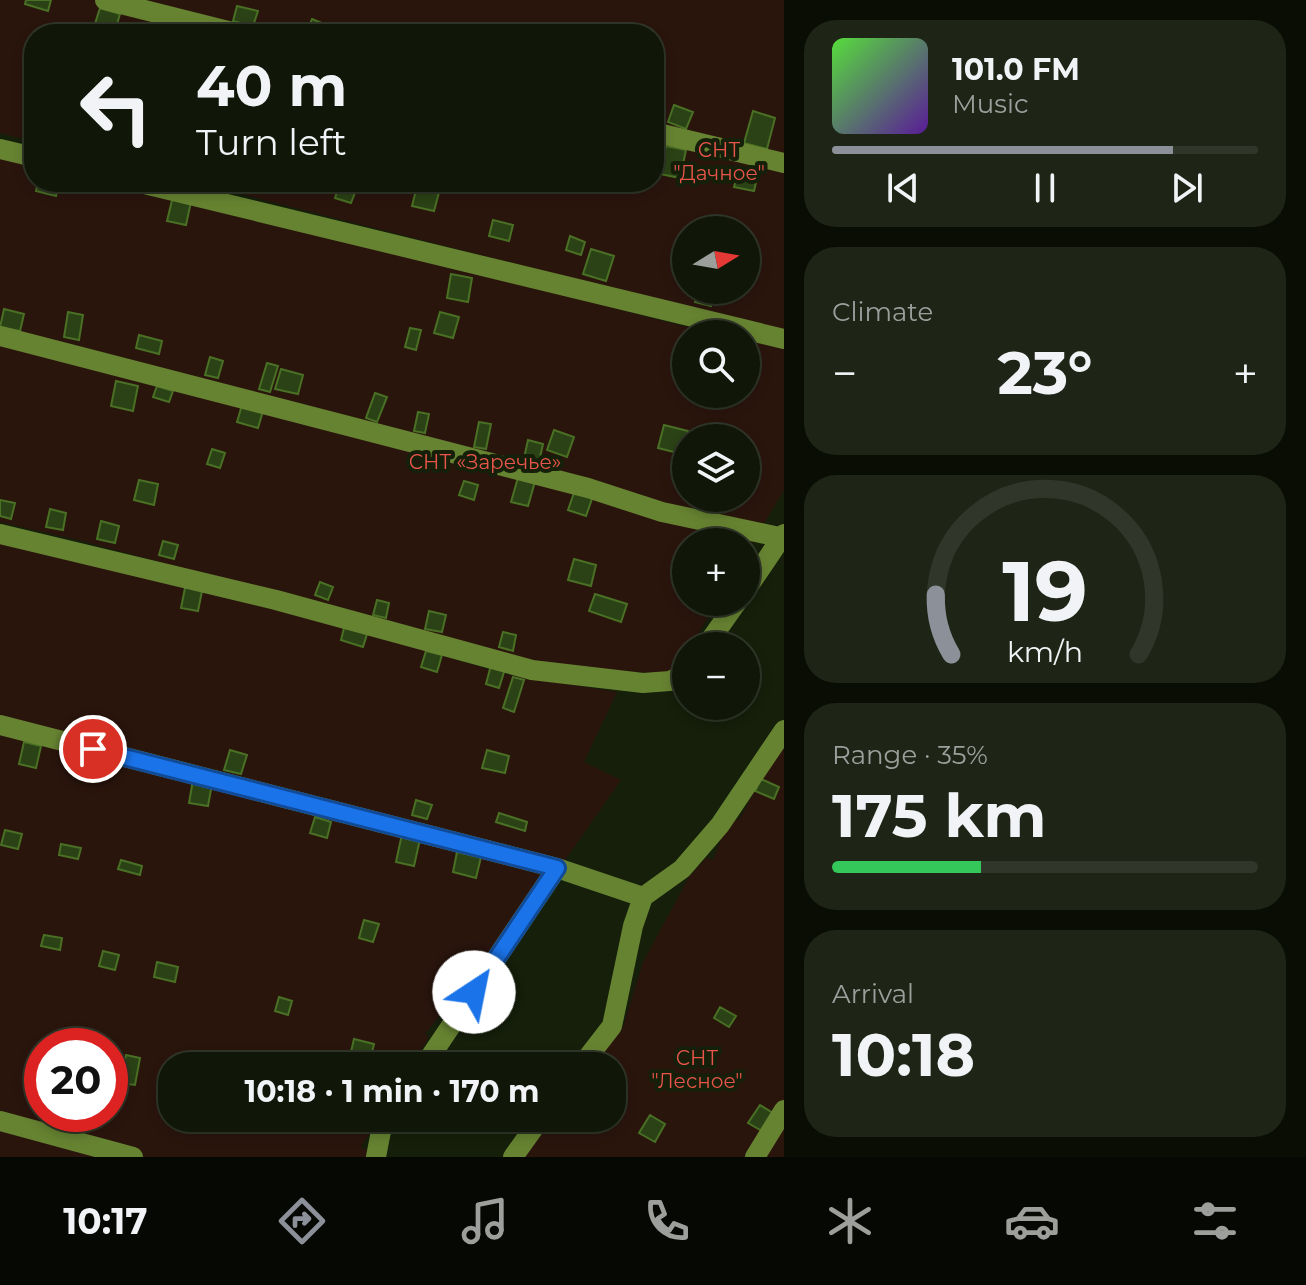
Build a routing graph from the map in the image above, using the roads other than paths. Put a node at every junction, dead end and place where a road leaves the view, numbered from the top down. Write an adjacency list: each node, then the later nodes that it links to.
1 (105, 0): 2 (street)
2 (200, 24)
3 (664, 134): 6 (street)
4 (0, 149): 5 (street)
5 (24, 155)
6 (784, 163)
7 (177, 192): 9 (street)
8 (0, 336): 11 (street)
9 (784, 339)
10 (0, 534): 13 (street)
11 (783, 537): 12 (street)
12 (760, 570)
13 (672, 680)
14 (0, 725): 16 (street)
15 (784, 730): 17 (street)
16 (557, 868): 17 (street); 18 (street)
17 (643, 897): 19 (street)
18 (433, 1052)
19 (592, 1052)
20 (784, 1110): 27 (street)
21 (0, 1121): 24 (street)
22 (381, 1132): 25 (street)
23 (531, 1132): 26 (street)
24 (133, 1157)
25 (376, 1157)
26 (513, 1157)
27 (755, 1157)

